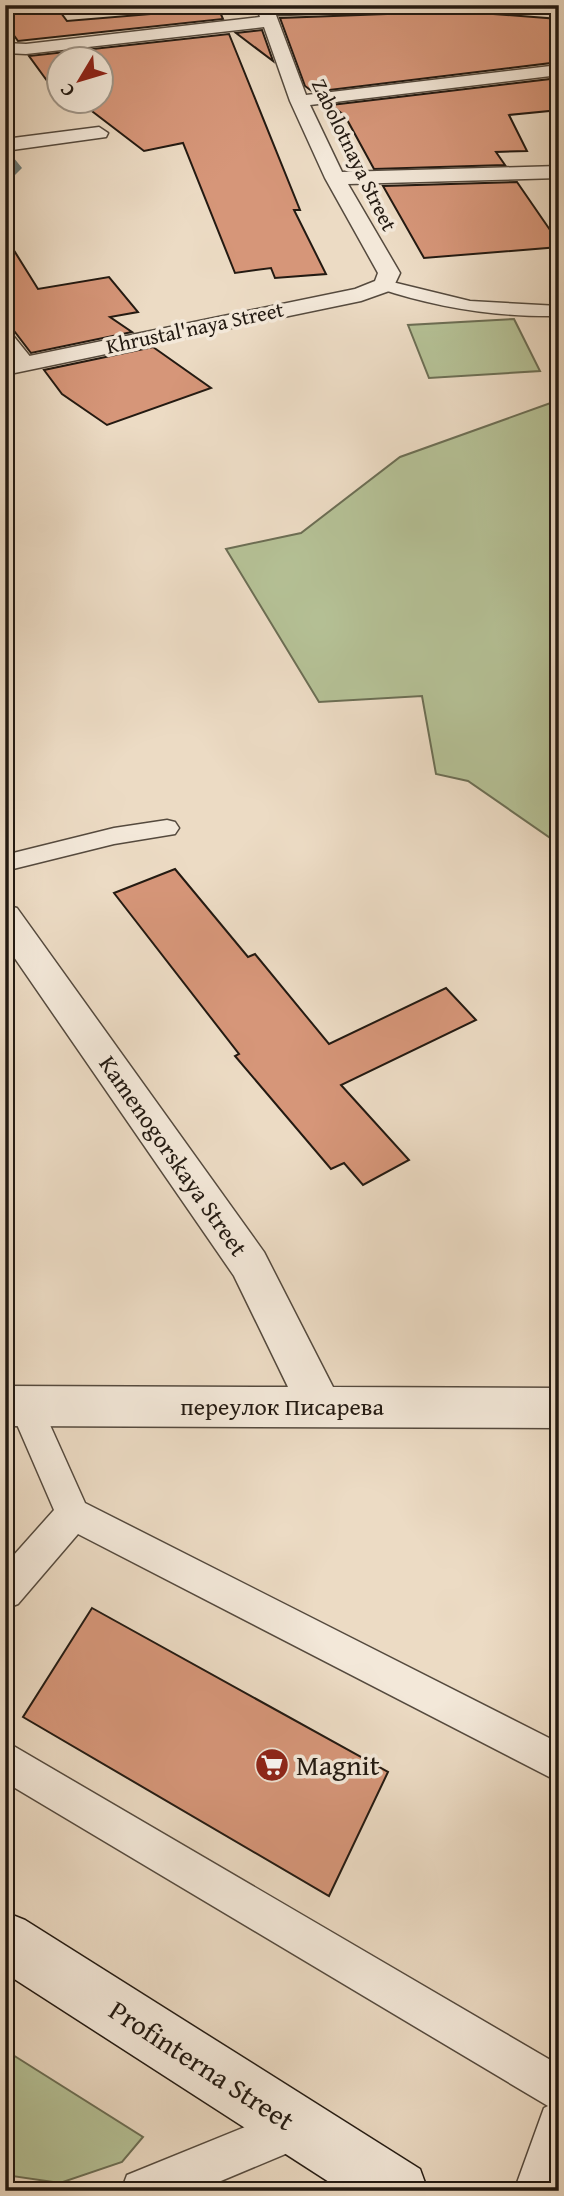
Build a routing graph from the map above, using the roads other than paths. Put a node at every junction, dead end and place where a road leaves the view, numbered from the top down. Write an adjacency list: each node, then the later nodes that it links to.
1 (420, 5): 4 (street)
2 (533, 5): 3 (street)
3 (559, 7)
4 (268, 12): 5 (street); 7 (street, Zabolotnaya Street)
5 (5, 48)
6 (559, 70): 7 (street)
7 (299, 101): 11 (street, Zabolotnaya Street)
8 (99, 133): 9 (street)
9 (5, 145)
10 (559, 172): 11 (street)
11 (335, 178): 12 (street, Zabolotnaya Street)
12 (384, 285): 13 (lane); 15 (street, Khrustal'naya Street)
13 (559, 311)
14 (5, 337): 15 (lane)
15 (16, 366)
16 (167, 828): 17 (lane)
17 (5, 863)
18 (5, 917): 20 (street, Kamenogorskaya Street)
19 (15, 1406): 20 (street, переулок Писарева); 22 (lane)
20 (320, 1407): 21 (street, переулок Писарева)
21 (559, 1408)
22 (74, 1514): 23 (lane); 25 (lane)
23 (5, 1592)
24 (5, 1760): 27 (lane)
25 (559, 1763)
26 (5, 1940): 29 (street, Profinterna Street)
27 (559, 2089)
28 (559, 2123): 32 (lane)
29 (299, 2127): 30 (street, Profinterna Street); 31 (lane)
30 (380, 2186)
31 (143, 2191)
32 (536, 2191)

